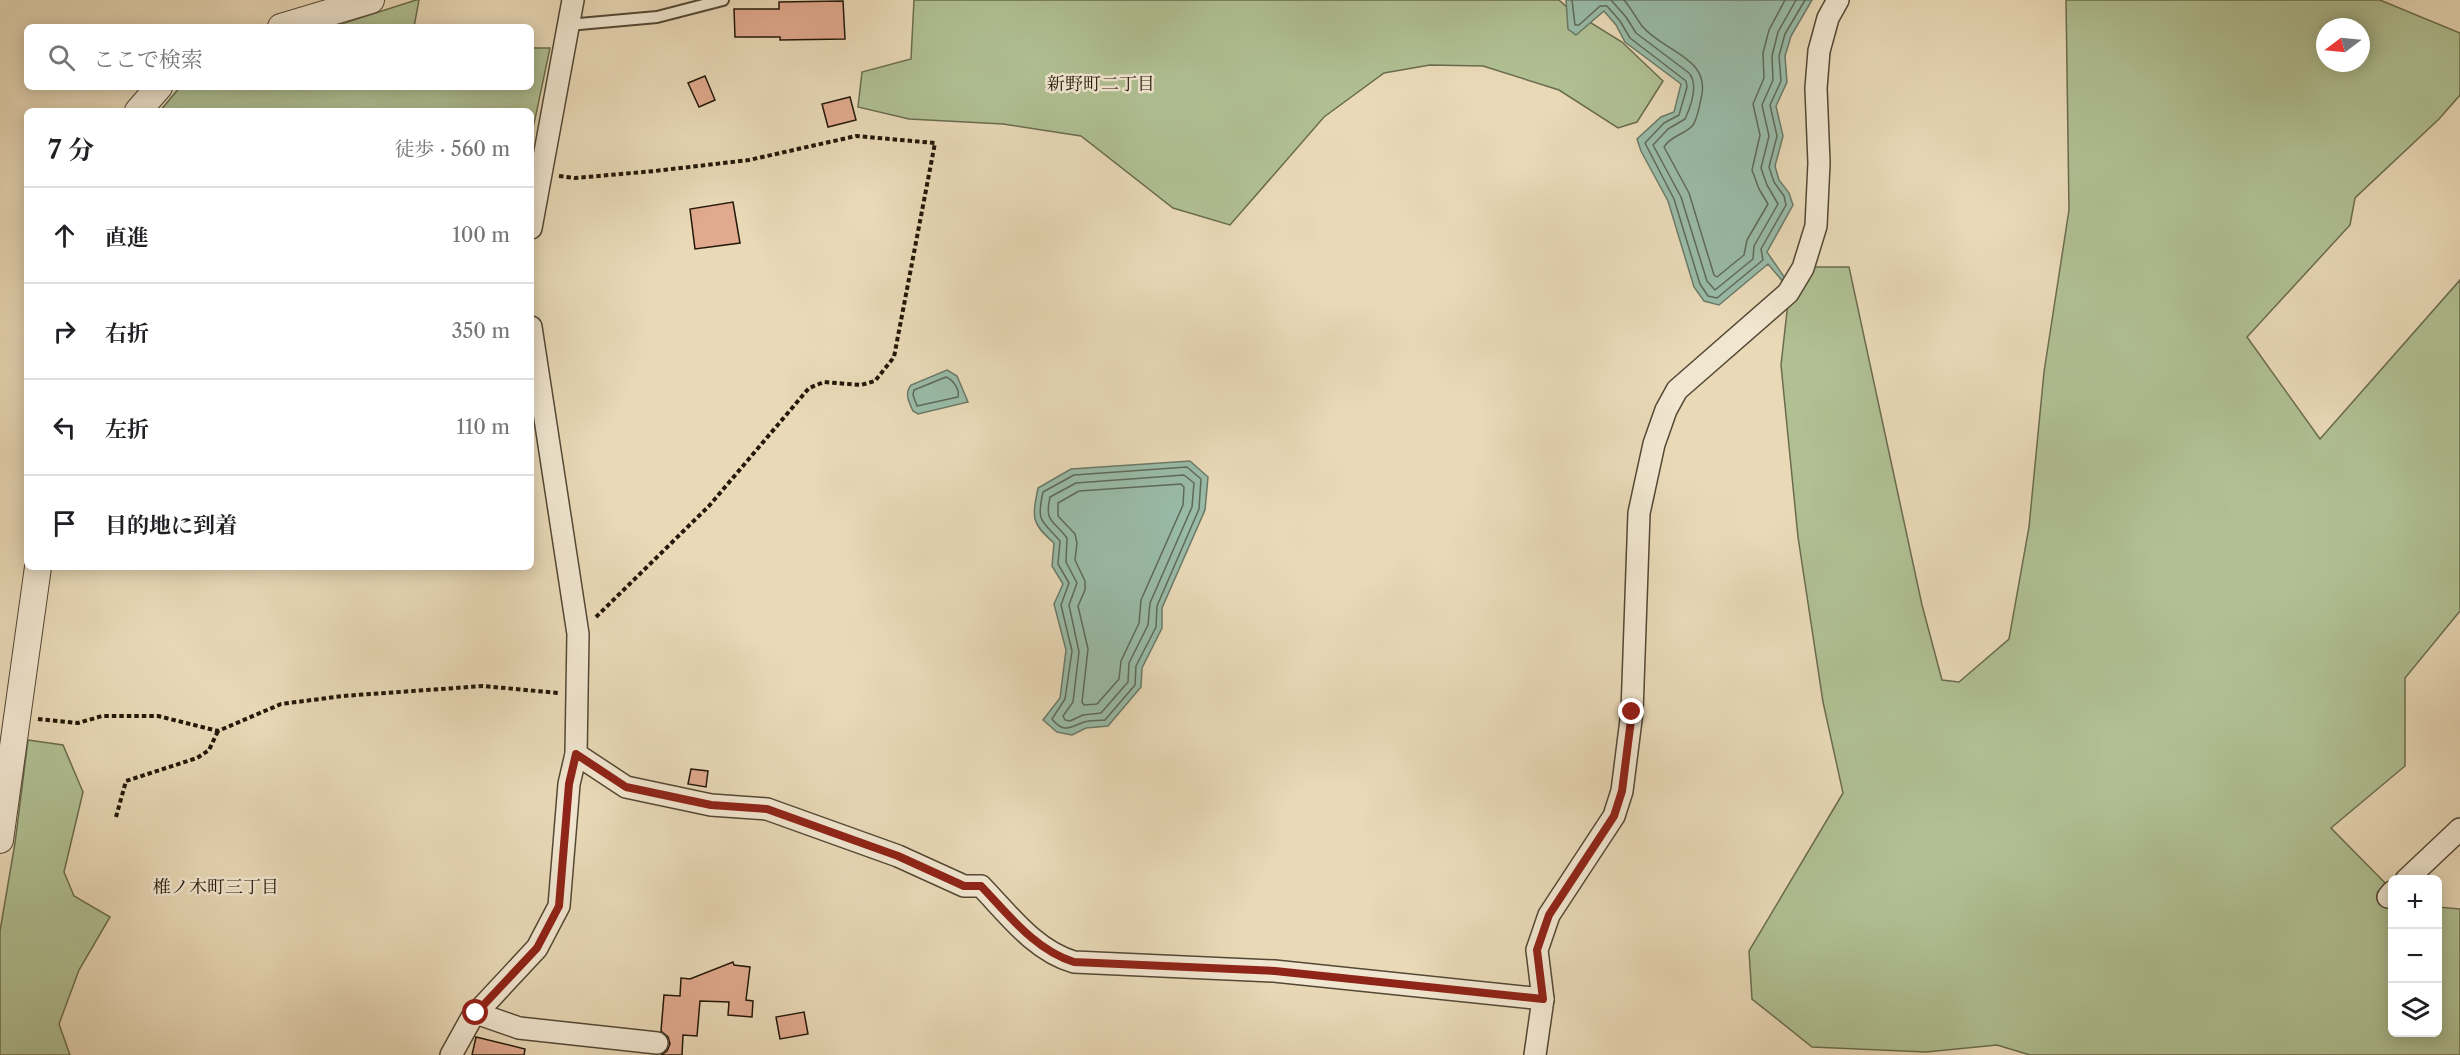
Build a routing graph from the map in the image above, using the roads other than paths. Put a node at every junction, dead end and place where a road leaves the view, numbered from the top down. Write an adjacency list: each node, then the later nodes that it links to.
1 (371, 0): 5 (street)
2 (573, 0): 6 (street)
3 (723, 0): 6 (lane)
4 (1838, 0): 16 (street)
5 (291, 24)
6 (568, 25): 9 (street)
7 (156, 90): 8 (street)
8 (141, 108)
9 (534, 212)
10 (534, 347): 12 (street)
11 (38, 570): 14 (street)
12 (576, 754): 16 (street); 17 (street)
13 (2460, 829): 15 (street)
14 (0, 840)
15 (2410, 875)
16 (1543, 999): 20 (street)
17 (476, 1013): 18 (street); 19 (street)
18 (657, 1043)
19 (451, 1055)
20 (1535, 1055)

